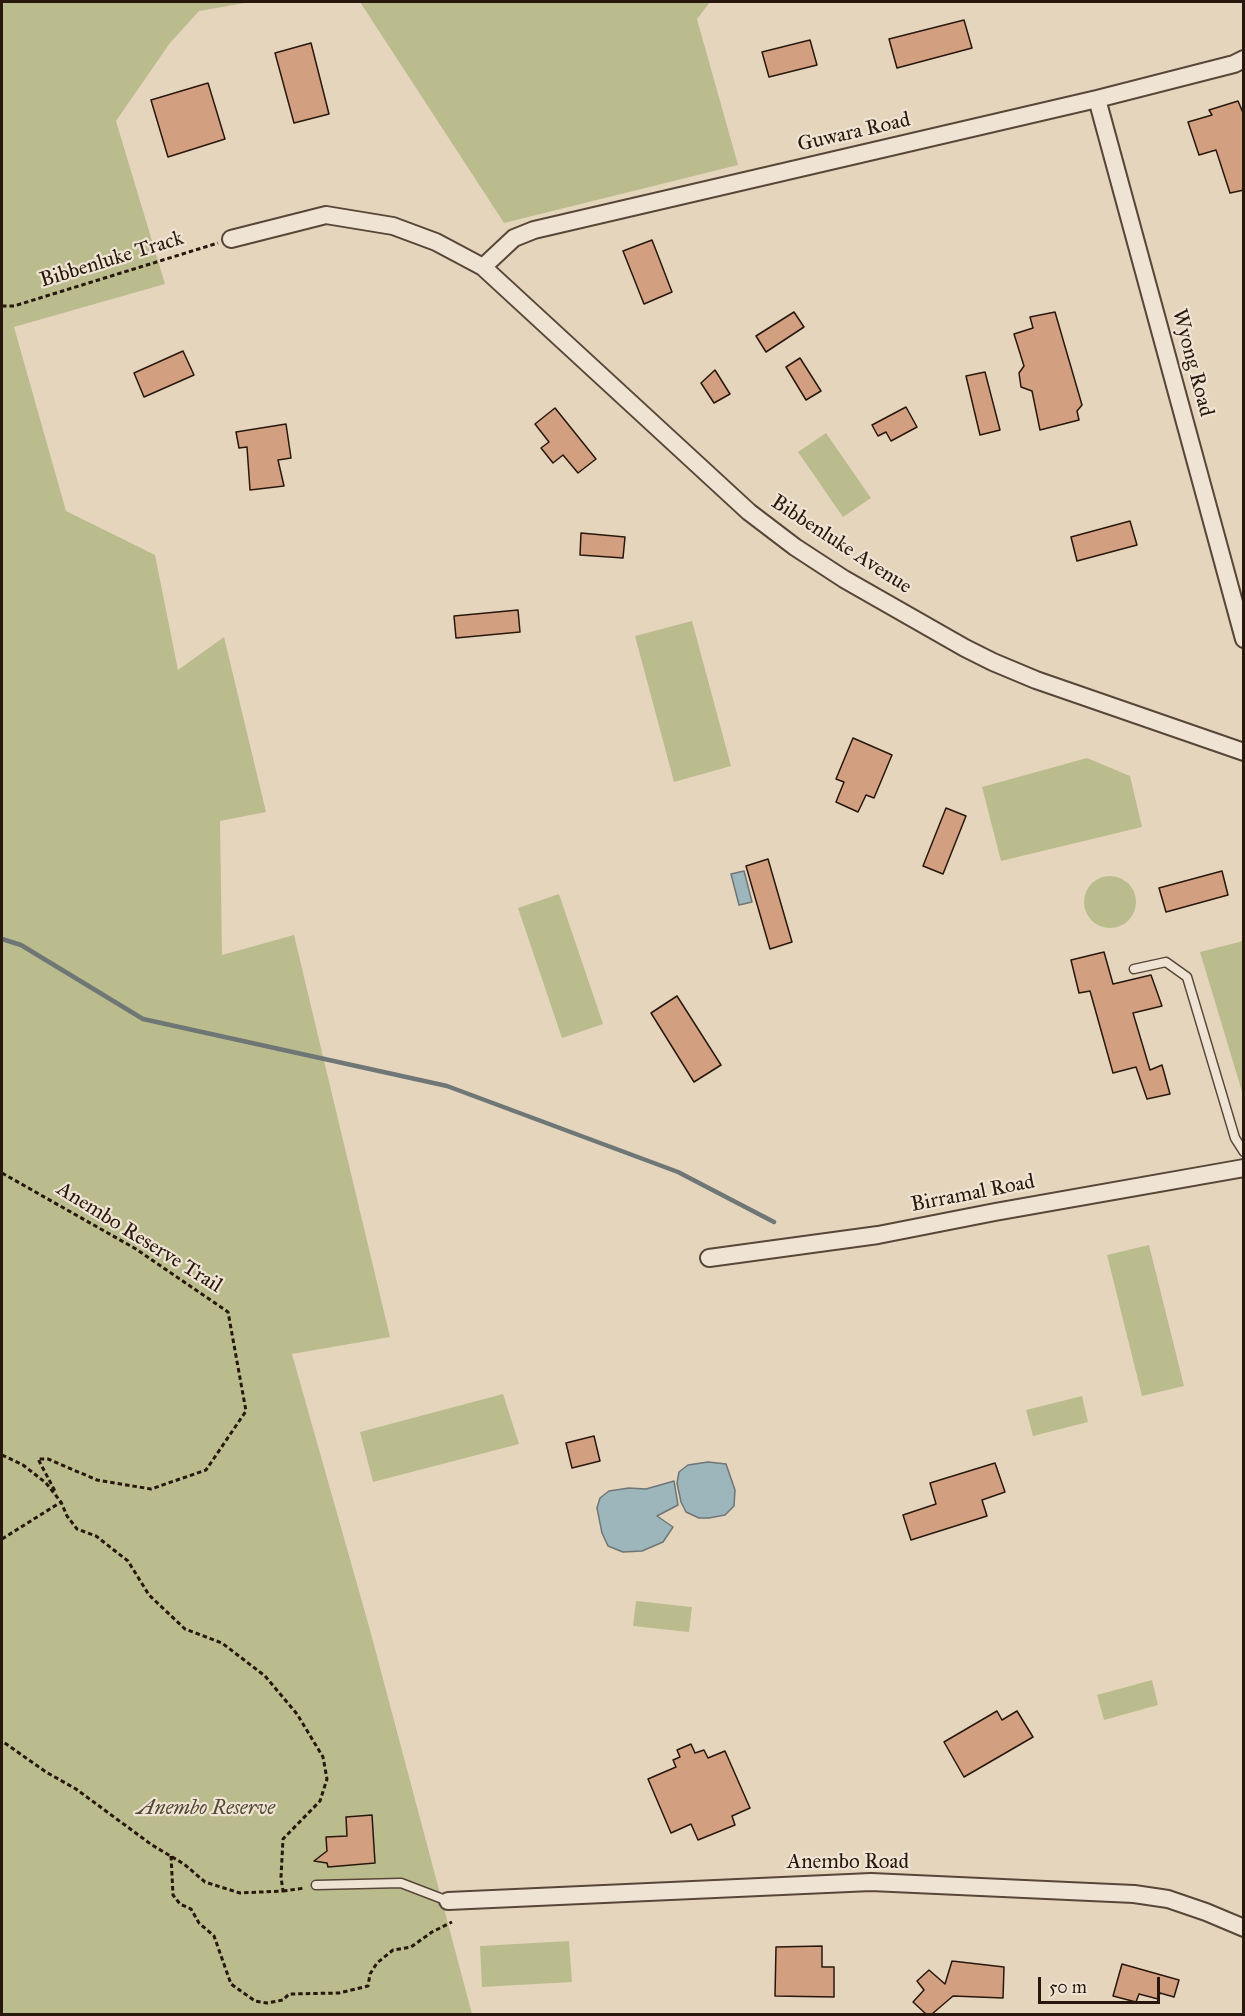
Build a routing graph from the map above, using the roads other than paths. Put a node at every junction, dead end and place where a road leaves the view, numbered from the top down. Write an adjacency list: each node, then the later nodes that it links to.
1 (1244, 59): 2 (street, Guwara Road)
2 (1097, 99): 4 (street, Guwara Road); 5 (street, Wyong Road)
3 (231, 239): 4 (street, Bibbenluke Avenue)
4 (483, 267): 6 (street, Bibbenluke Avenue)
5 (1244, 639)
6 (1244, 752)
7 (1134, 969): 8 (lane)
8 (1244, 1152)
9 (1244, 1168): 10 (street, Birramal Road)
10 (710, 1258)
11 (316, 1886): 12 (lane)
12 (448, 1901): 13 (street, Anembo Road)
13 (1244, 1928)

